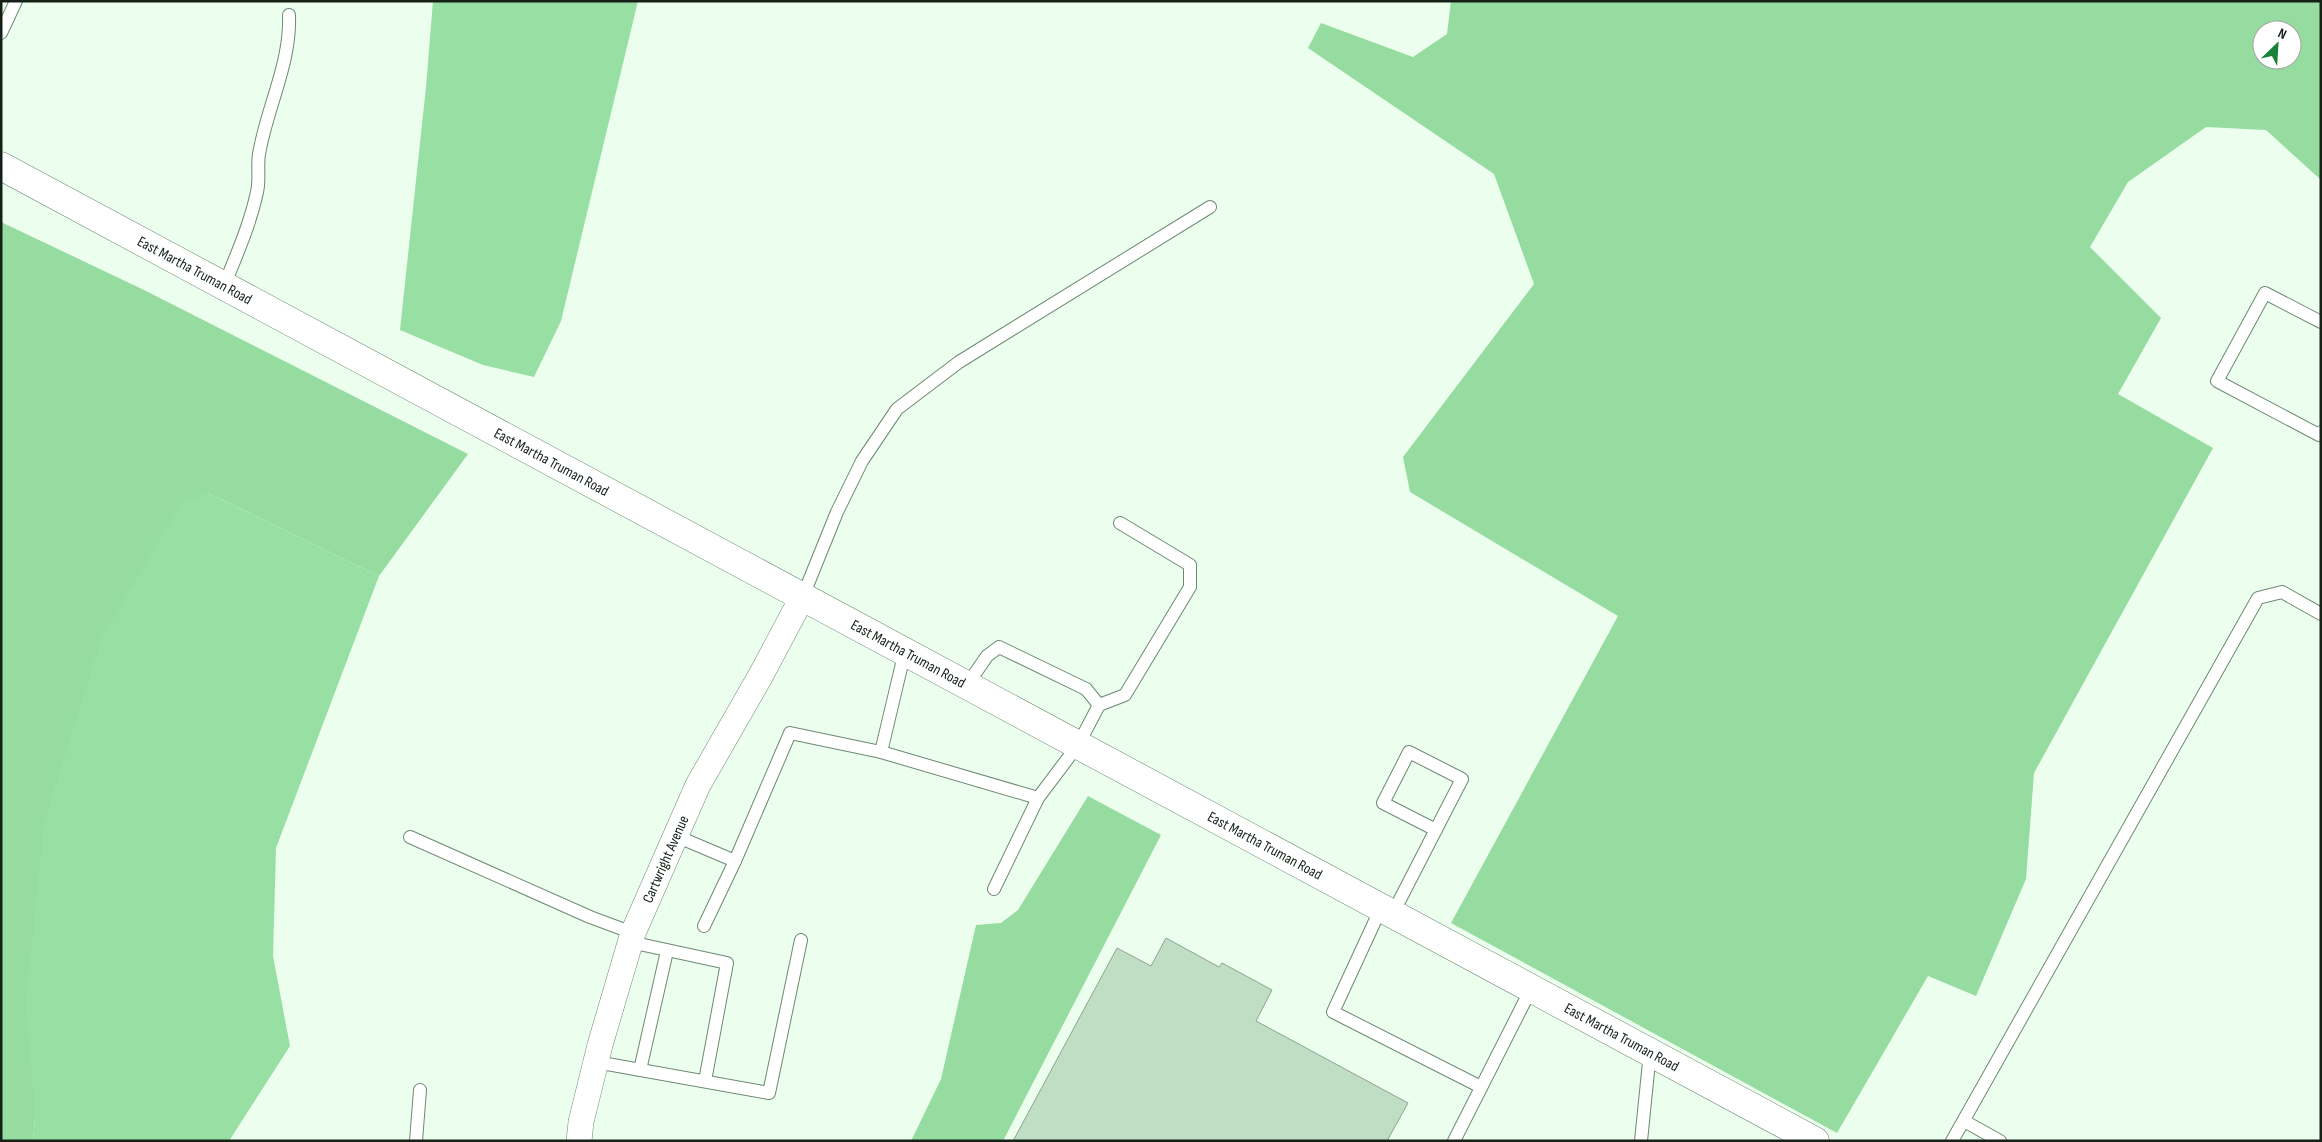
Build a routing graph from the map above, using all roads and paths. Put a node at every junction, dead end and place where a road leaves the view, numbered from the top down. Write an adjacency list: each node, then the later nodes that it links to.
1 (16, 1): 3 (lane)
2 (289, 15): 6 (lane)
3 (1, 33)
4 (1, 166): 6 (main road, East Martha Truman Road)
5 (1210, 207): 10 (lane)
6 (224, 286): 10 (main road, East Martha Truman Road)
7 (2321, 322): 8 (lane)
8 (2321, 432)
9 (1120, 523): 14 (lane)
10 (803, 596): 12 (main road, East Martha Truman Road); 19 (street, Cartwright Avenue)
11 (2321, 614): 35 (lane)
12 (905, 651): 13 (main road, East Martha Truman Road); 16 (lane)
13 (967, 685): 14 (lane); 15 (main road, East Martha Truman Road)
14 (1099, 705): 15 (lane)
15 (1078, 746): 17 (lane); 23 (main road, East Martha Truman Road)
16 (881, 752): 17 (lane); 21 (lane)
17 (1038, 798): 22 (lane)
18 (1436, 830): 18 (lane); 23 (lane)
19 (676, 836): 21 (lane); 25 (street, Cartwright Avenue)
20 (410, 837): 25 (lane)
21 (736, 862): 24 (lane)
22 (994, 890)
23 (1387, 911): 28 (main road, East Martha Truman Road); 33 (lane)
24 (704, 926)
25 (631, 937): 27 (lane); 30 (street, Cartwright Avenue)
26 (801, 940): 32 (lane)
27 (667, 950): 31 (lane); 32 (lane)
28 (1531, 989): 29 (main road, East Martha Truman Road); 33 (lane)
29 (1650, 1052): 39 (lane); 40 (main road, East Martha Truman Road)
30 (596, 1062): 31 (lane); 37 (street, Cartwright Avenue)
31 (640, 1070): 32 (lane)
32 (705, 1081)
33 (1481, 1087): 38 (lane)
34 (420, 1090): 36 (lane)
35 (1964, 1121): 41 (lane); 42 (lane)
36 (416, 1141)
37 (579, 1141)
38 (1454, 1141)
39 (1641, 1141)
40 (1815, 1141)
41 (1952, 1141)
42 (2000, 1141)

